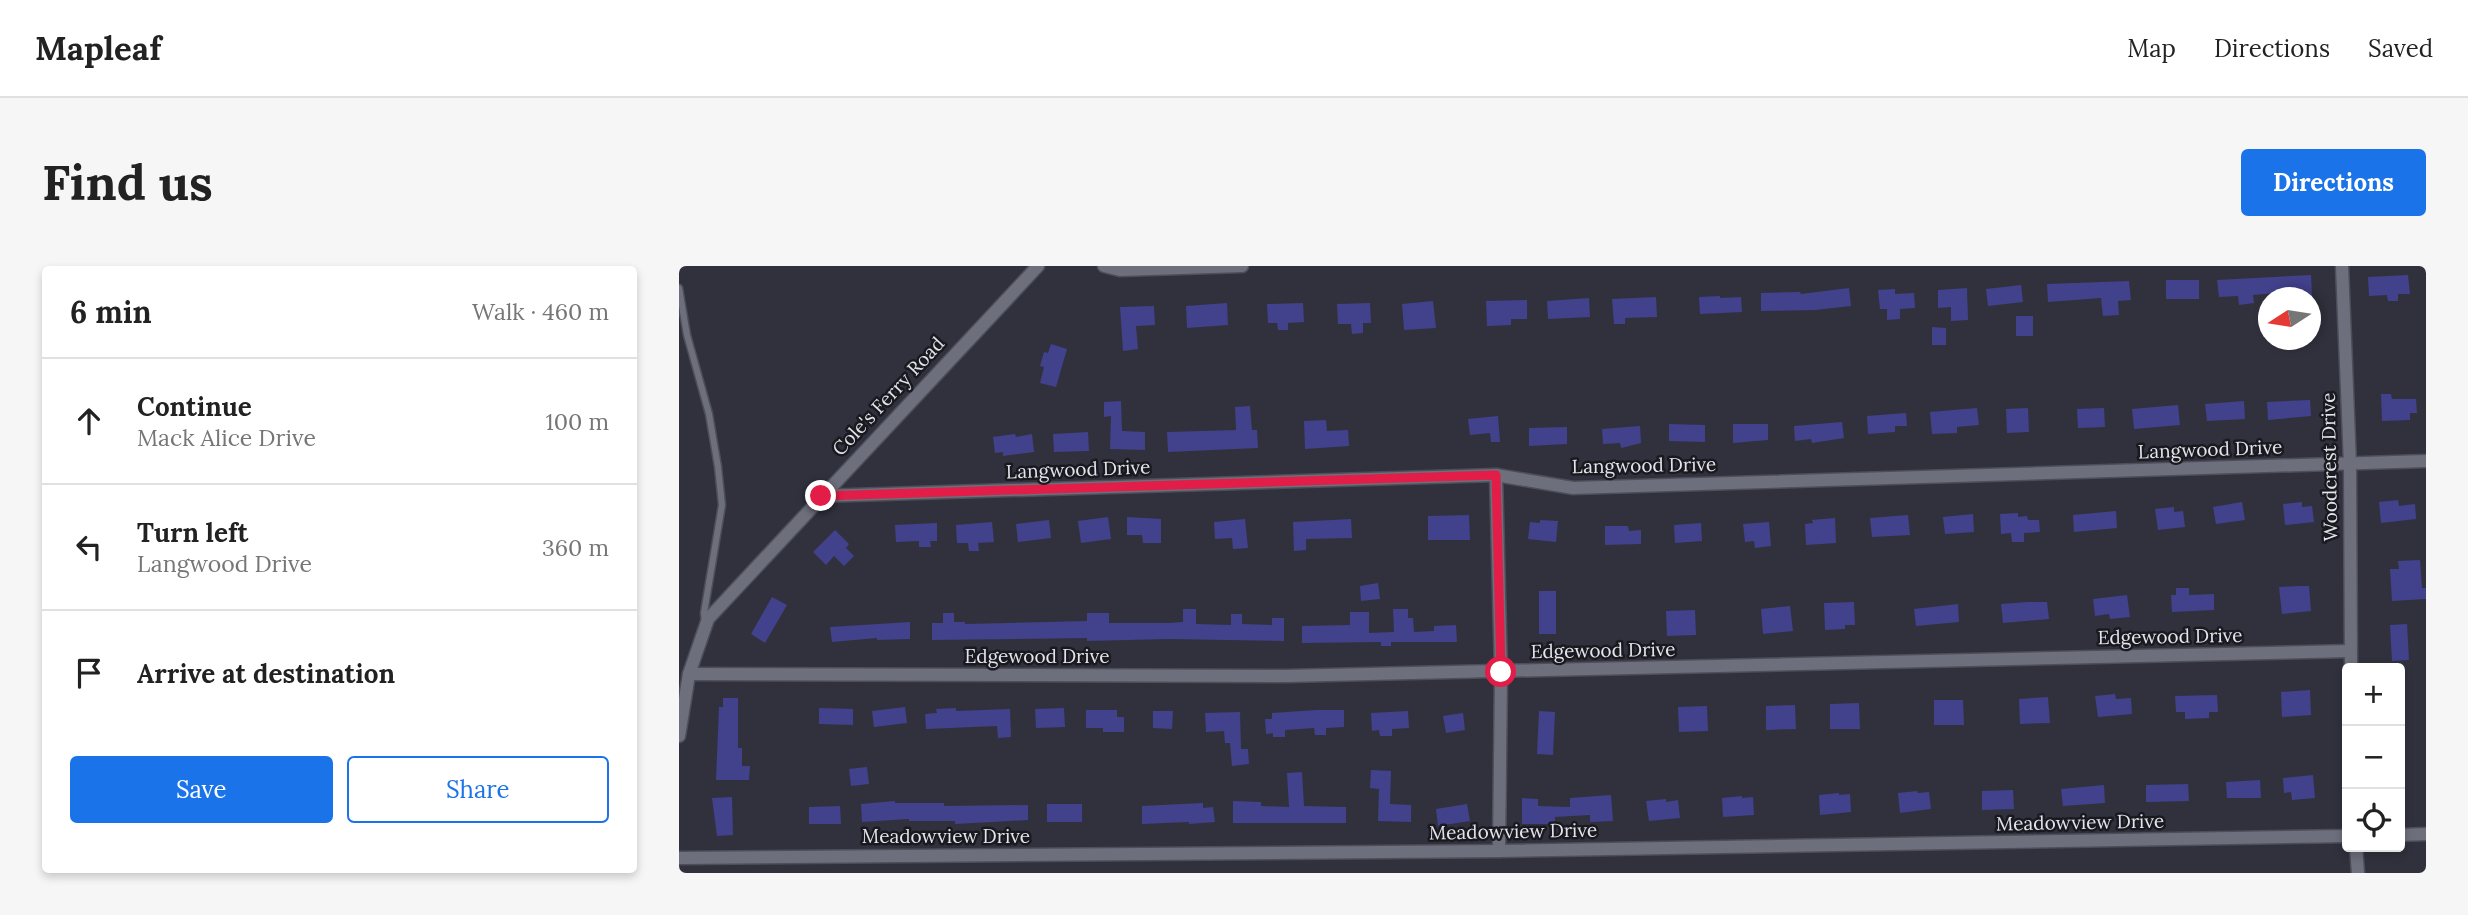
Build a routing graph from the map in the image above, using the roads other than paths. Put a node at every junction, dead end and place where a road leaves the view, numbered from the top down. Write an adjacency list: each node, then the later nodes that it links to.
1 (1038, 266): 9 (street, Cole's Ferry Road)
2 (1104, 266): 3 (street)
3 (1243, 266)
4 (2342, 266): 7 (street, Woodcrest Drive)
5 (679, 288): 10 (lane)
6 (2426, 461): 7 (street, Langwood Drive)
7 (2350, 464): 8 (street, Langwood Drive); 11 (street, Woodcrest Drive)
8 (1496, 475): 9 (street, Langwood Drive); 13 (street)
9 (821, 496): 10 (street, Cole's Ferry Road)
10 (705, 626): 14 (street, Cole's Ferry Road)
11 (2350, 651): 12 (street, Woodcrest Drive); 13 (street, Edgewood Drive)
12 (2351, 663)
13 (1501, 672): 14 (street, Edgewood Drive); 19 (street)
14 (689, 674): 15 (street, Cole's Ferry Road)
15 (679, 736)
16 (2426, 834): 17 (street)
17 (2405, 835)
18 (2342, 836): 19 (street, Meadowview Drive)
19 (1499, 851): 21 (street, Meadowview Drive)
20 (2356, 852): 22 (street)
21 (679, 858)
22 (2358, 873)

